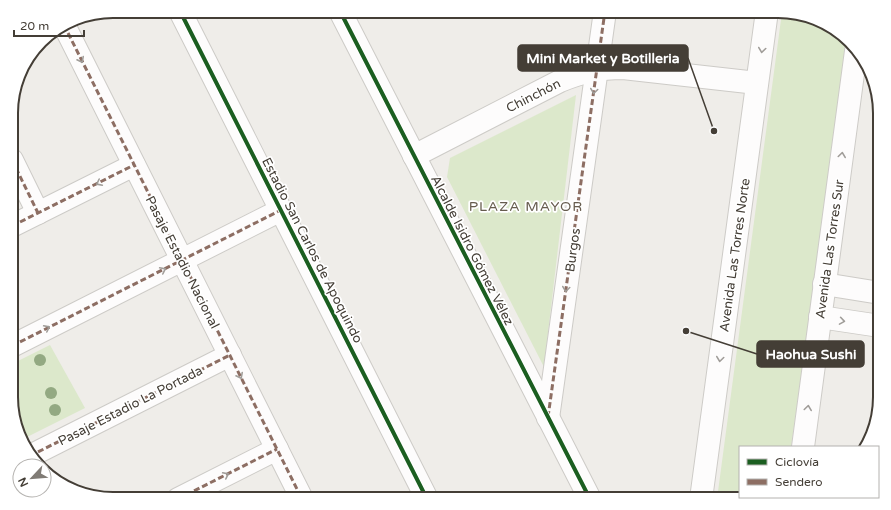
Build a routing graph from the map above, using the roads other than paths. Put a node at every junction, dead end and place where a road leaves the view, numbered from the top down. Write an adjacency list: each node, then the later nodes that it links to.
1 (184, 18): 12 (street, Estadio San Carlos de Apoquindo)
2 (345, 18): 9 (street, Alcalde Isidro Gómez Vélez)
3 (604, 18): 7 (street, Burgos)
4 (766, 18): 8 (street, Avenida Las Torres Norte, one-way to 8)
5 (67, 30): 10 (street, Pasaje Estadio Nacional, one-way to 10)
6 (855, 58): 16 (street, Avenida Las Torres Sur, one-way to 6)
7 (596, 69): 8 (street, Chinchón); 9 (street, Chinchón); 22 (street, Burgos, one-way to 22)
8 (758, 83): 30 (street, Avenida Las Torres Norte, one-way to 30)
9 (414, 156): 22 (street, Alcalde Isidro Gómez Vélez)
10 (134, 165): 13 (street, one-way to 13); 15 (street, Pasaje Estadio Nacional)
11 (18, 172): 13 (street)
12 (281, 210): 15 (street); 28 (street, Estadio San Carlos de Apoquindo)
13 (38, 213): 14 (street)
14 (18, 223)
15 (182, 260): 20 (street, one-way to 15); 21 (street, Pasaje Estadio Nacional)
16 (824, 284): 17 (street); 18 (street, Avenida Las Torres Sur)
17 (873, 292)
18 (820, 317): 19 (street, one-way to 19); 23 (street, Avenida Las Torres Sur, one-way to 18)
19 (873, 325)
20 (18, 343)
21 (230, 355): 24 (street, Pasaje Estadio Nacional, one-way to 24); 25 (street, Pasaje Estadio La Portada)
22 (548, 418): 29 (street, Alcalde Isidro Gómez Vélez)
23 (803, 446)
24 (277, 449): 26 (street, one-way to 24); 27 (street, Pasaje Estadio Nacional)
25 (36, 453)
26 (192, 492)
27 (298, 492)
28 (423, 492)
29 (586, 492)
30 (702, 492)

